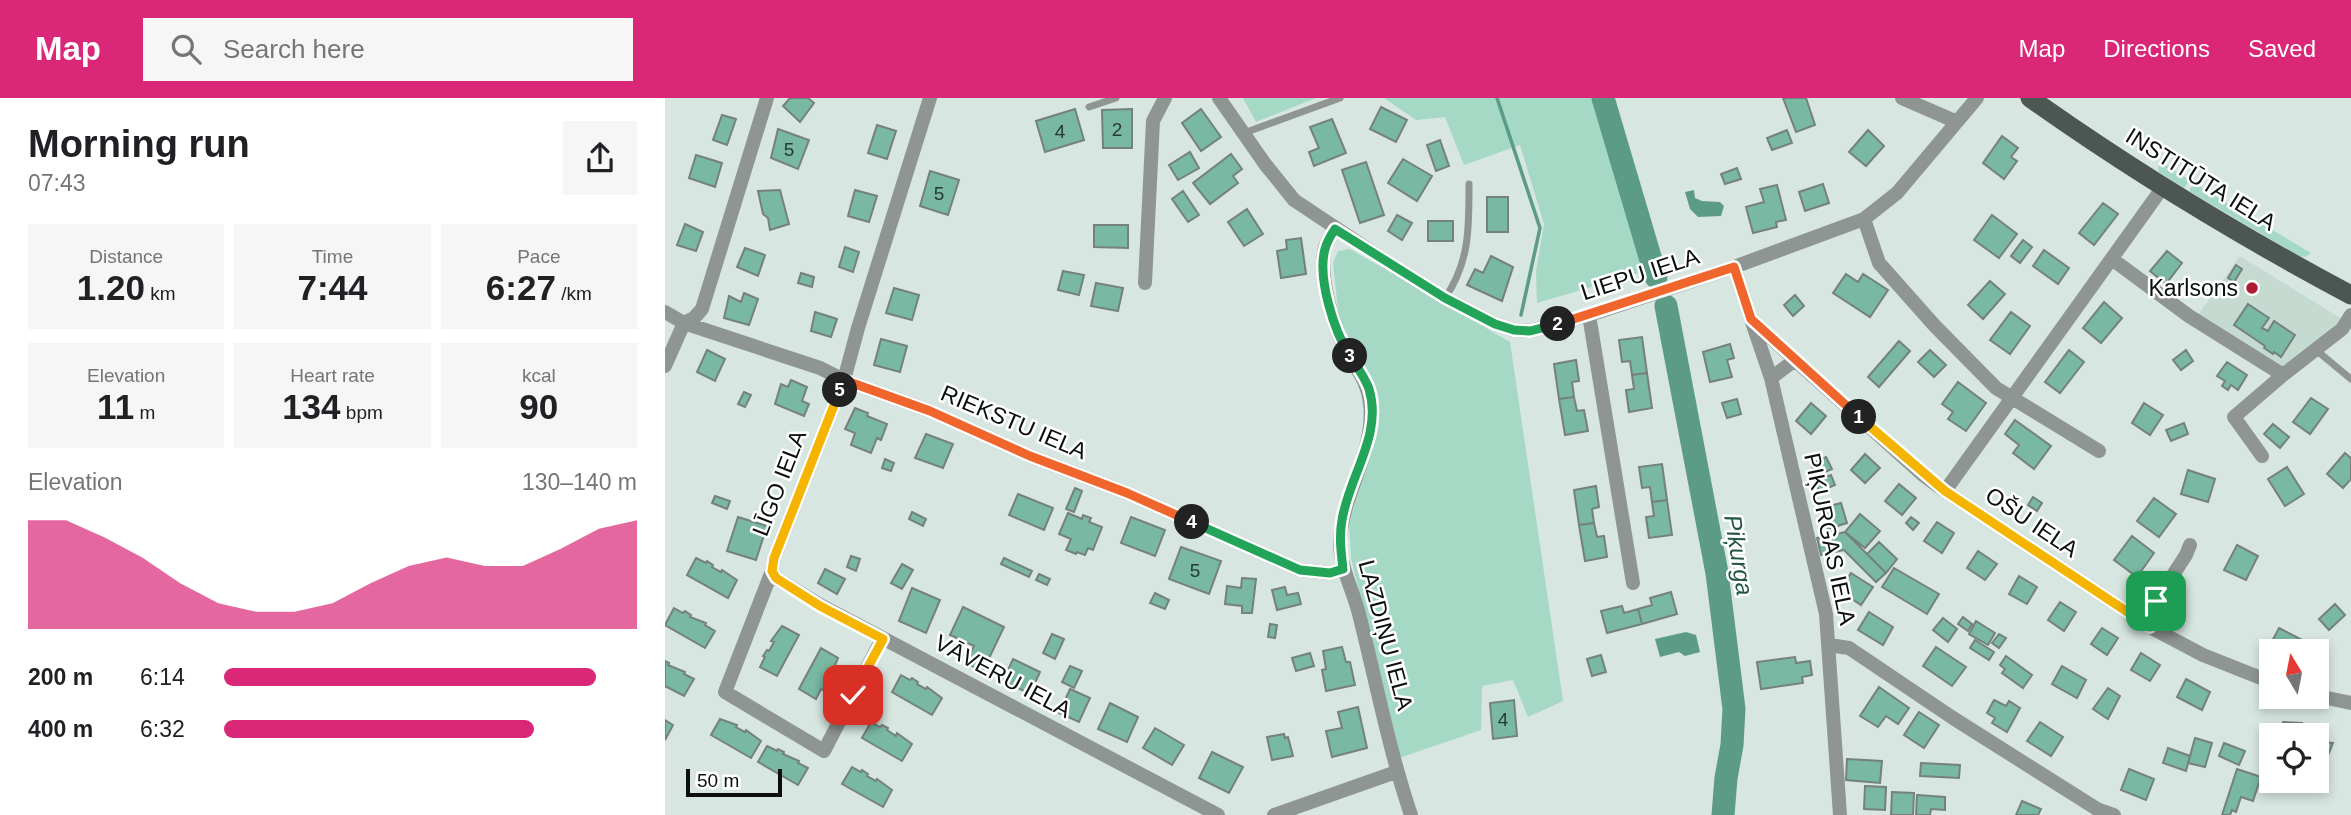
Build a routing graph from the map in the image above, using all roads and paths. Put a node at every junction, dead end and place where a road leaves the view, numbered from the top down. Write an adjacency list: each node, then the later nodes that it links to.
1 (767, 98): 26 (street)
2 (930, 98): 33 (street, LĪGO IELA)
3 (1116, 98): 10 (lane)
4 (1165, 98): 19 (street)
5 (1219, 98): 12 (street, LIEPU IELA)
6 (1340, 98): 12 (lane)
7 (1902, 98): 11 (street)
8 (1977, 98): 11 (street, LIEPU IELA)
9 (2031, 98): 14 (main road, INSTITŪTA IELA)
10 (1089, 107)
11 (1957, 122): 15 (street, LIEPU IELA)
12 (1244, 134): 16 (street, LIEPU IELA)
13 (1469, 184): 21 (lane)
14 (2163, 187): 17 (street); 20 (main road, INSTITŪTA IELA)
15 (1864, 219): 18 (street, LIEPU IELA); 34 (street)
16 (1335, 229): 21 (street, LIEPU IELA); 39 (street, LAZDIŅU IELA)
17 (2112, 259): 30 (street); 34 (street)
18 (1734, 267): 23 (street, LIEPU IELA); 25 (street, OŠU IELA)
19 (1145, 283)
20 (2351, 295)
21 (1445, 298): 23 (street, LIEPU IELA)
22 (665, 312): 26 (street, RIEKSTU IELA)
23 (1589, 315): 41 (street)
24 (2351, 316): 27 (street)
25 (1751, 319): 28 (street, OŠU IELA); 31 (street, PIĶURGAS IELA)
26 (684, 323): 29 (street); 33 (street, RIEKSTU IELA)
27 (2316, 350): 30 (street); 32 (lane)
28 (1795, 359): 31 (street); 37 (street, OŠU IELA)
29 (665, 366)
30 (2283, 375): 36 (street)
31 (1771, 378): 44 (street, PIĶURGAS IELA)
32 (2351, 379)
33 (844, 380): 39 (street, RIEKSTU IELA); 40 (street, LĪGO IELA)
34 (2011, 399): 35 (street); 37 (street)
35 (2099, 451)
36 (2262, 456)
37 (1945, 491): 42 (street, OŠU IELA)
38 (2190, 545): 42 (street)
39 (1343, 569): 48 (street, LAZDIŅU IELA)
40 (772, 571): 43 (street, VĀVERU IELA); 43 (street, LĪGO IELA)
41 (1633, 583)
42 (2150, 627): 45 (street, OŠU IELA)
43 (883, 639): 49 (street, VĀVERU IELA)
44 (1829, 645): 52 (street, PIĶURGAS IELA); 53 (street)
45 (2259, 677)
46 (2329, 698): 47 (street)
47 (2351, 703)
48 (1396, 772): 50 (street); 51 (street, LAZDIŅU IELA)
49 (1218, 815)
50 (1274, 815)
51 (1411, 815)
52 (1840, 815)
53 (2114, 815)

